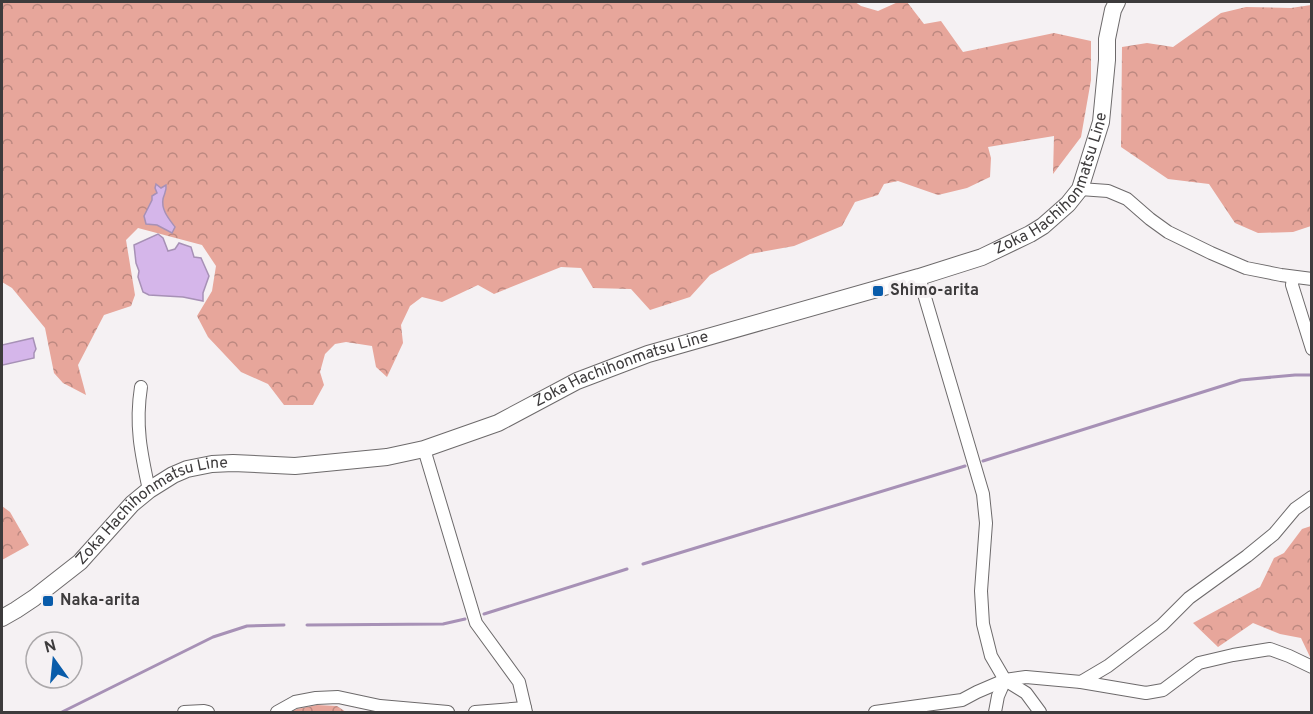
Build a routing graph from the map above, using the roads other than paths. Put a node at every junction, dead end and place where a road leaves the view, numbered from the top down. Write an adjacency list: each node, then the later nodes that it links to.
1 (1117, 2): 2 (main road, Zoka Hachihonmatsu Line)
2 (1080, 189): 3 (main road, Zoka Hachihonmatsu Line); 4 (street)
3 (919, 277): 8 (main road, Zoka Hachihonmatsu Line); 13 (street)
4 (1293, 277): 5 (street); 6 (street)
5 (1311, 279)
6 (1311, 349)
7 (141, 387): 9 (street)
8 (424, 449): 9 (main road, Zoka Hachihonmatsu Line); 15 (street)
9 (149, 490): 11 (main road, Zoka Hachihonmatsu Line)
10 (1311, 497): 14 (street)
11 (2, 618)
12 (1311, 667): 14 (street)
13 (1005, 680): 14 (street); 21 (street); 22 (street); 23 (street)
14 (1081, 682)
15 (525, 710): 20 (street)
16 (184, 712): 17 (street)
17 (208, 712)
18 (277, 712): 19 (street)
19 (448, 712)
20 (475, 712)
21 (875, 712)
22 (995, 712)
23 (1040, 712)

